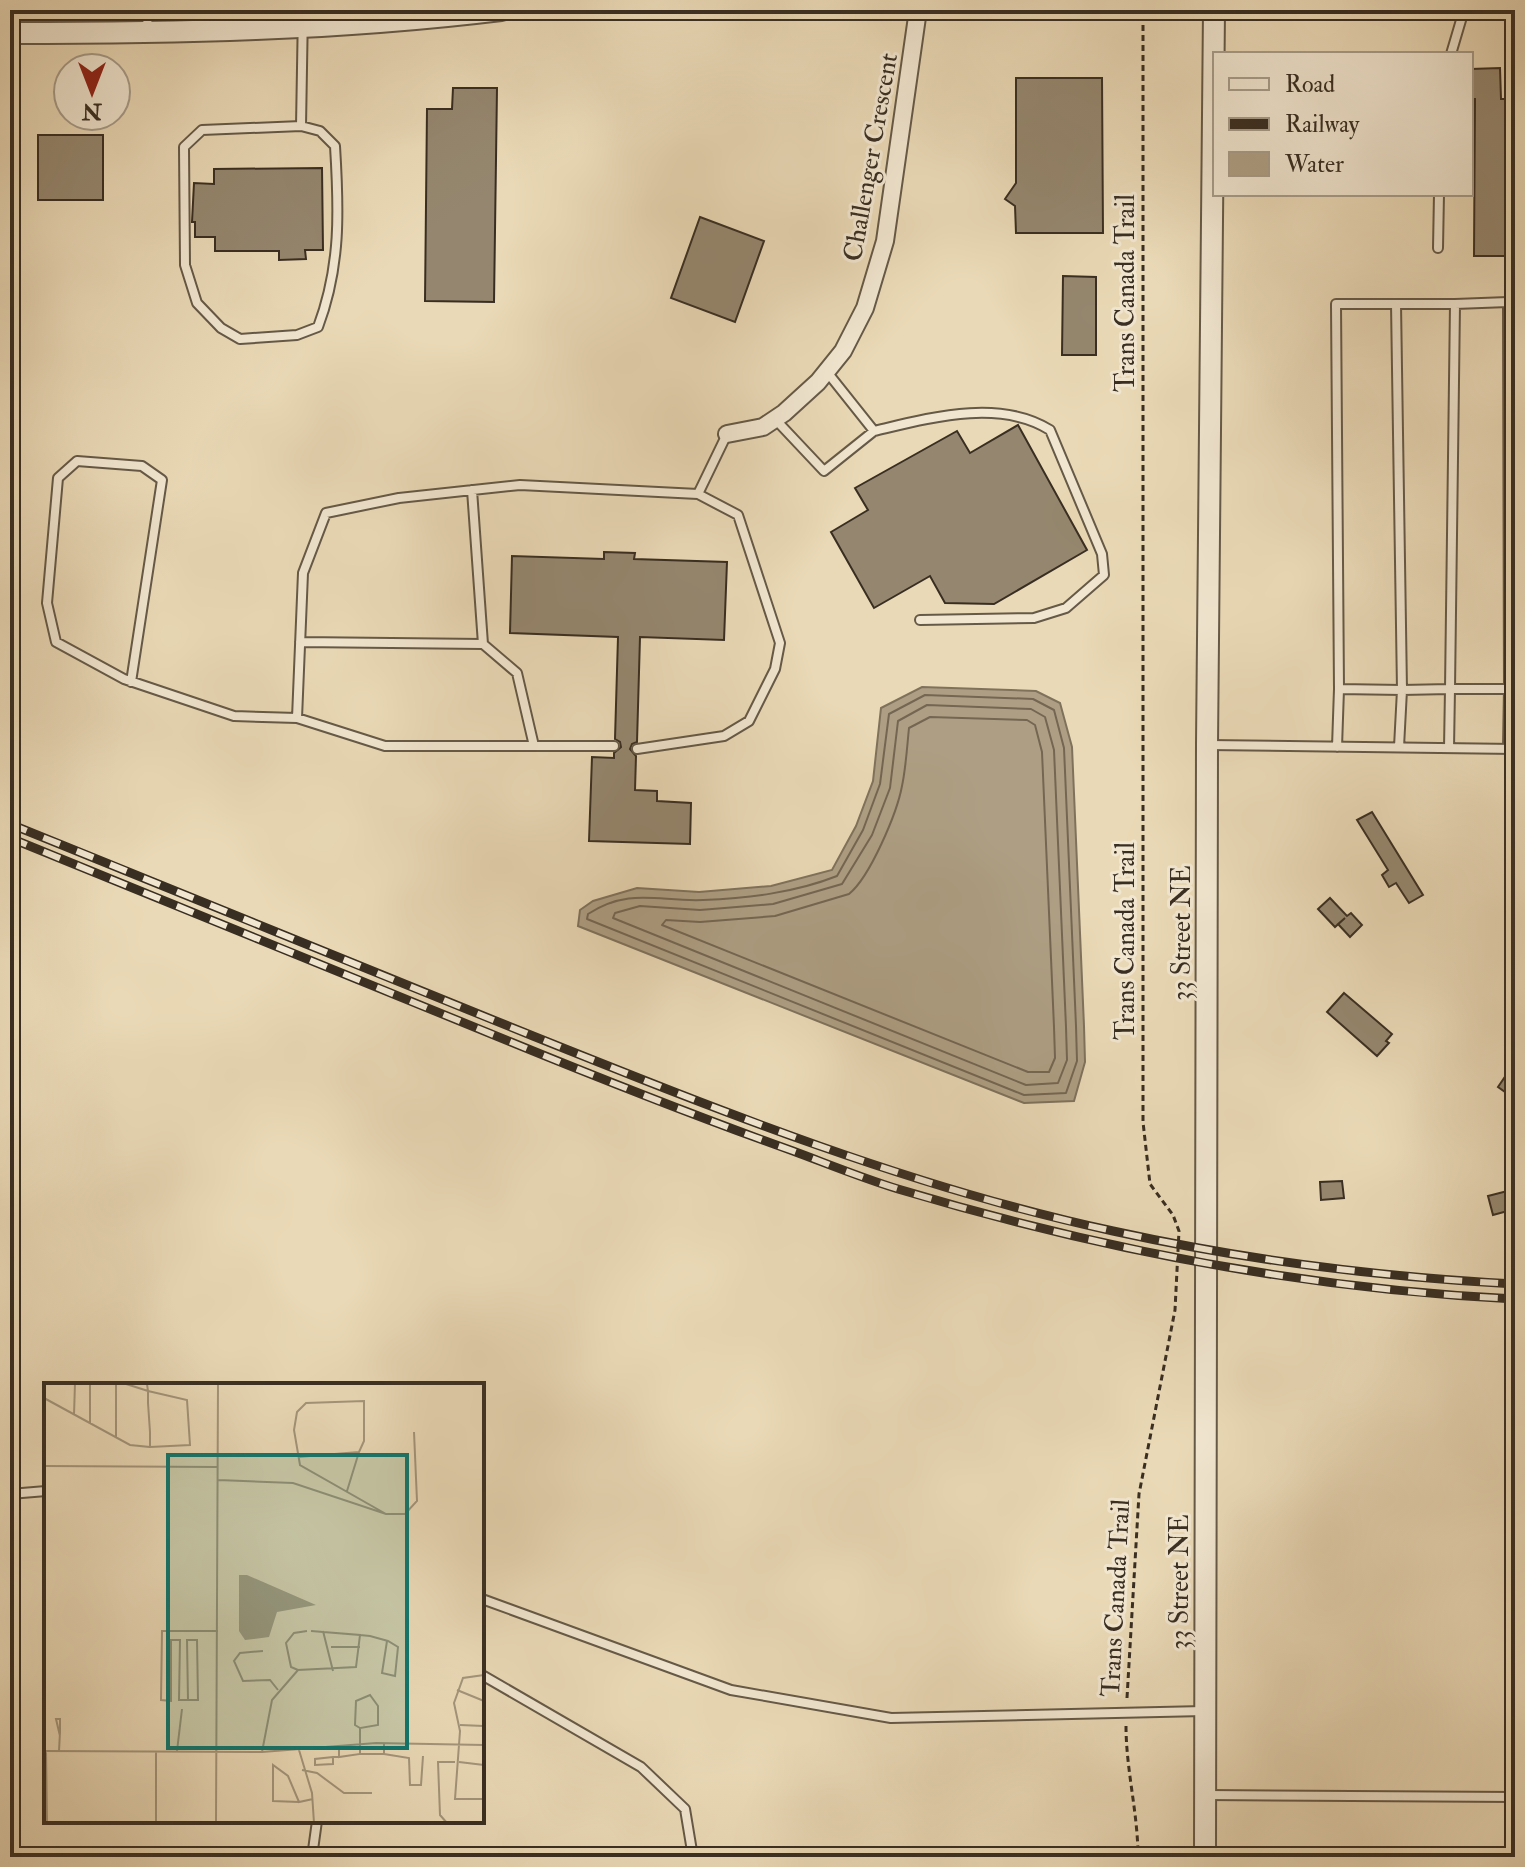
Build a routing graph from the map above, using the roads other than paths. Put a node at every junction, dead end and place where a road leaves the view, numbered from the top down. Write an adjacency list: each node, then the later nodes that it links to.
1 (148, 10): 9 (lane)
2 (501, 10): 6 (street)
3 (918, 10): 19 (street, Challenger Crescent)
4 (1214, 10): 10 (street, 33 Street NE)
5 (1464, 10): 11 (lane)
6 (437, 14): 7 (street)
7 (304, 18): 9 (street); 13 (lane)
8 (10, 33): 9 (street)
9 (147, 33)
10 (1214, 52)
11 (1452, 52)
12 (1213, 115): 34 (street, 33 Street NE)
13 (301, 126): 13 (lane)
14 (1439, 196): 15 (lane)
15 (1438, 248)
16 (1511, 302): 18 (lane); 31 (lane)
17 (1396, 304): 18 (lane); 29 (lane); 32 (lane)
18 (1455, 304): 30 (lane)
19 (827, 371): 20 (street, Challenger Crescent); 21 (lane)
20 (775, 418): 21 (lane); 22 (street, Challenger Crescent)
21 (874, 431): 25 (lane)
22 (727, 434): 24 (lane)
23 (472, 490): 24 (lane); 26 (lane); 27 (lane)
24 (698, 494): 40 (lane)
25 (920, 620)
26 (300, 642): 27 (lane); 33 (lane)
27 (483, 644): 35 (lane)
28 (131, 682): 28 (lane); 33 (lane)
29 (1339, 689): 32 (lane); 37 (lane)
30 (1450, 689): 31 (lane); 32 (lane); 39 (lane)
31 (1512, 689): 41 (lane)
32 (1402, 690): 38 (lane)
33 (297, 718): 35 (lane)
34 (1207, 745): 37 (lane); 46 (street, 33 Street NE)
35 (534, 746): 36 (lane)
36 (614, 746)
37 (1337, 747): 38 (lane)
38 (1399, 747): 39 (lane)
39 (1449, 748): 41 (lane)
40 (637, 749)
41 (1512, 749)
42 (44, 1491): 43 (lane)
43 (10, 1494)
44 (484, 1600): 46 (lane)
45 (484, 1676): 51 (lane)
46 (1205, 1711): 47 (street, 33 Street NE)
47 (1205, 1795): 48 (lane); 52 (street, 33 Street NE)
48 (1515, 1797)
49 (317, 1823): 50 (lane)
50 (312, 1857)
51 (693, 1857)
52 (1205, 1857)

